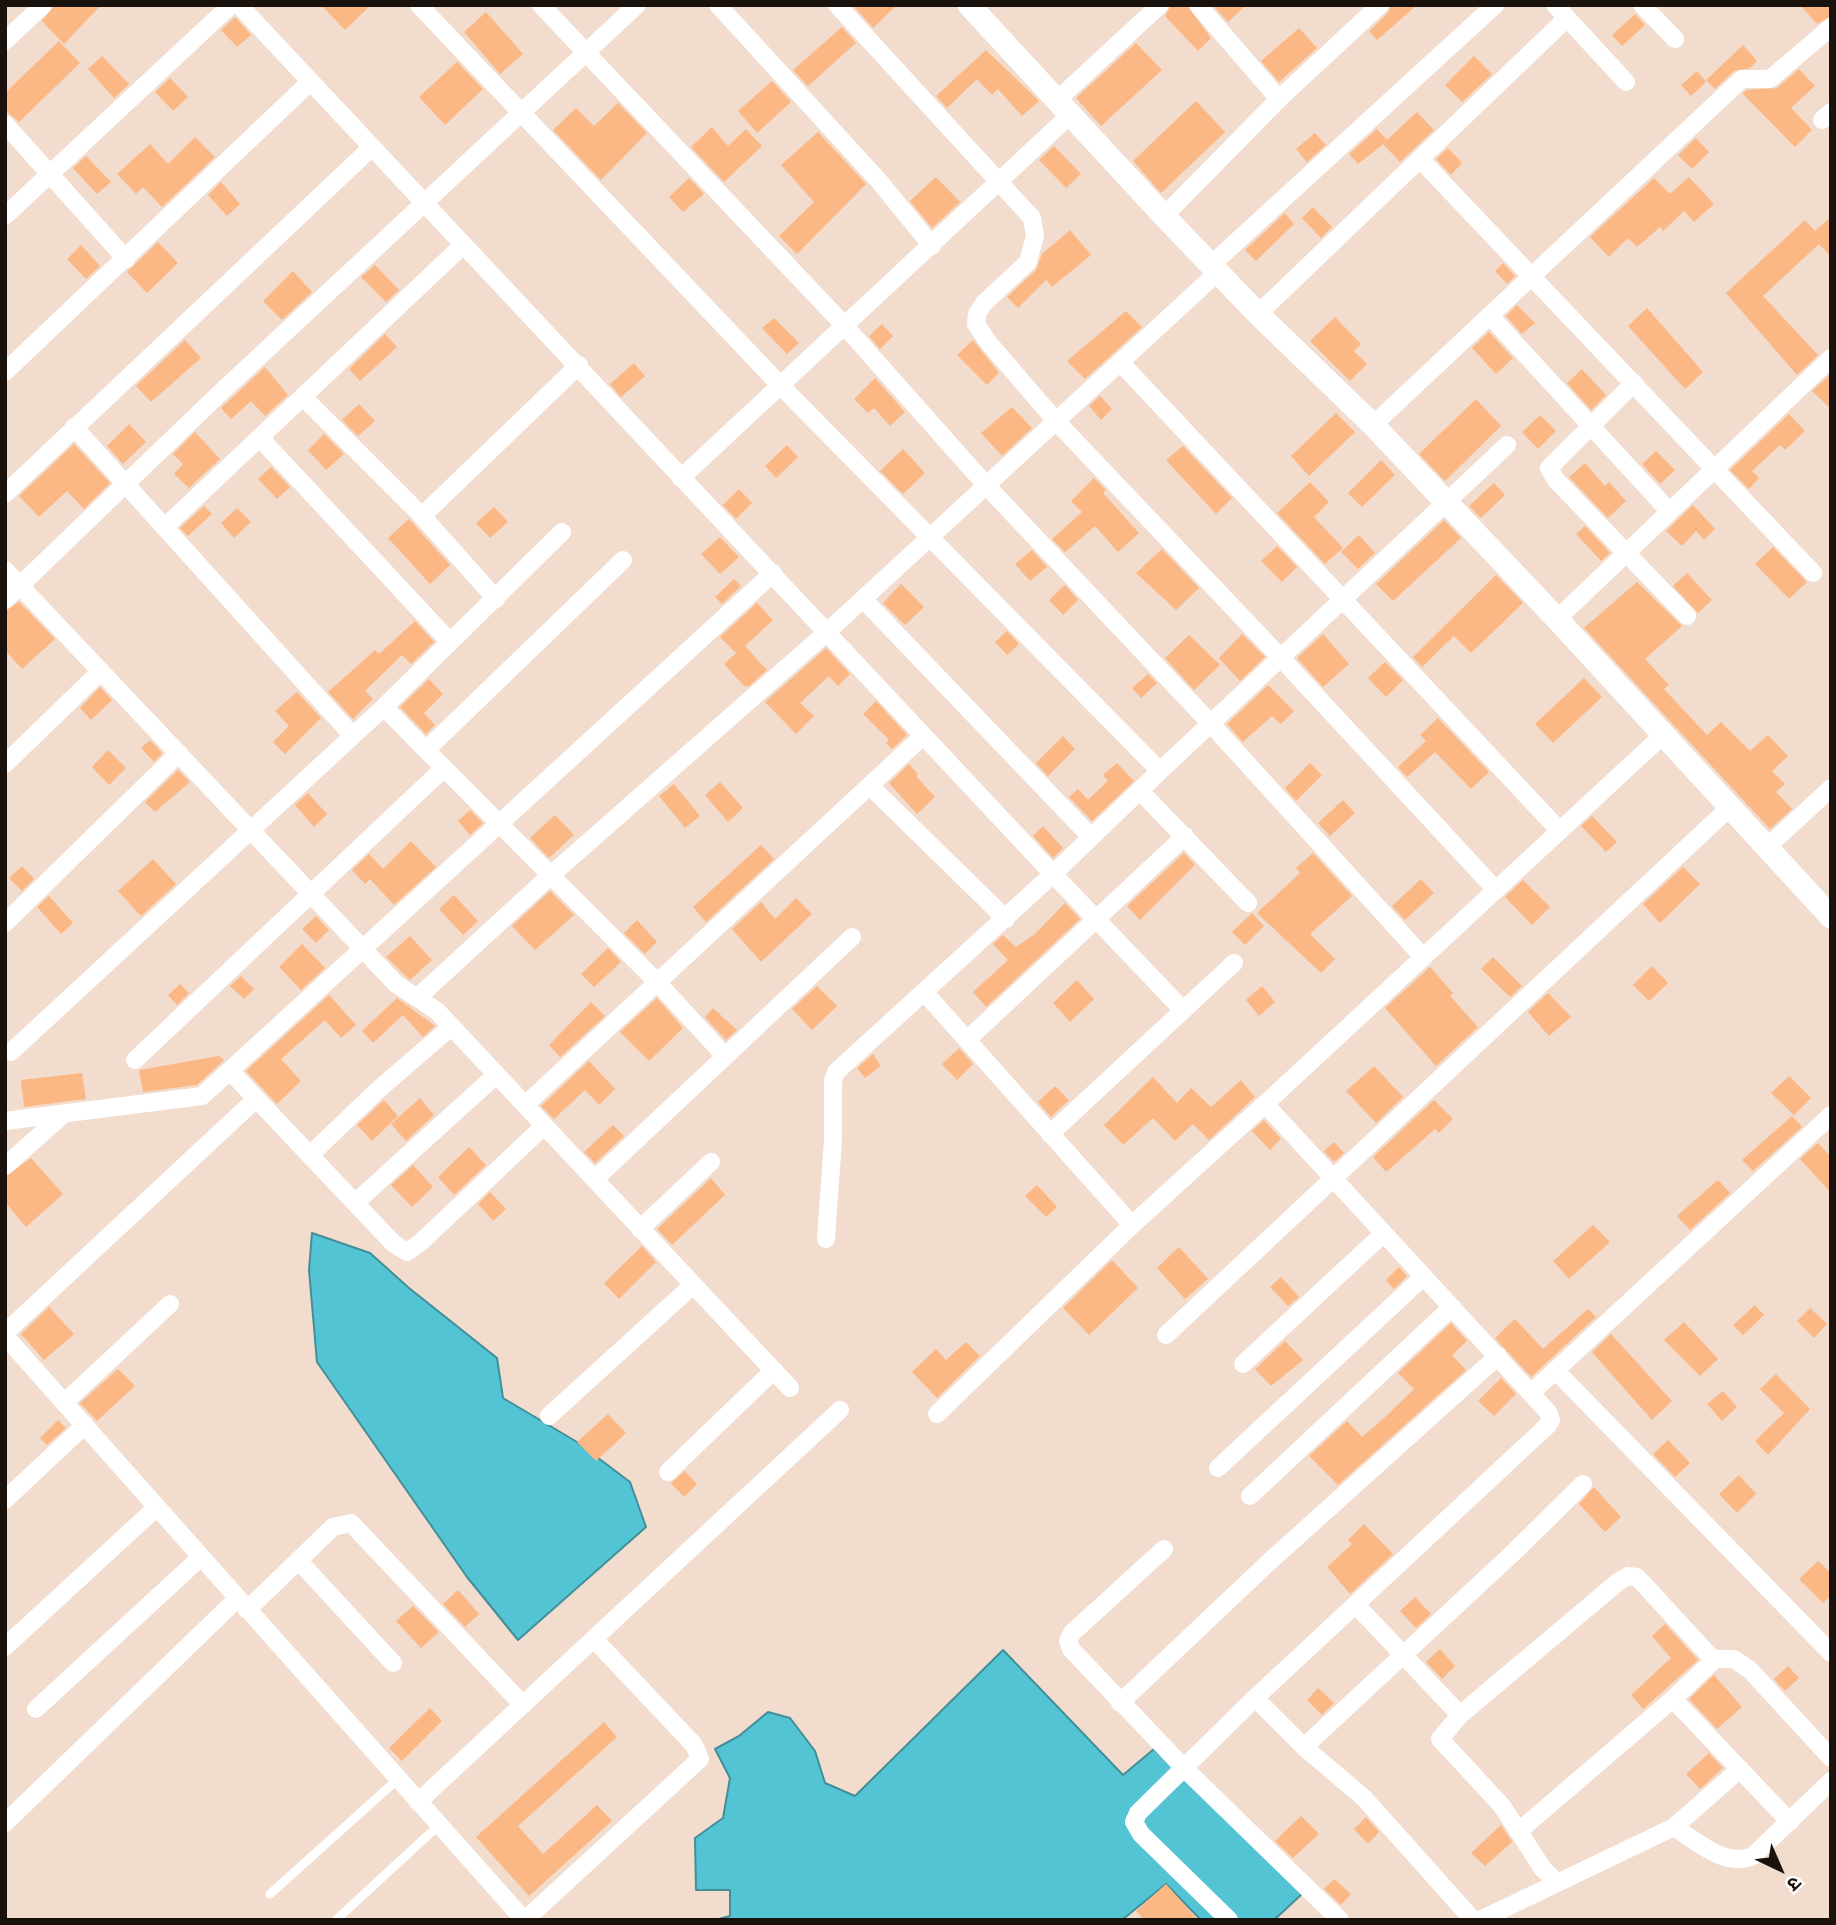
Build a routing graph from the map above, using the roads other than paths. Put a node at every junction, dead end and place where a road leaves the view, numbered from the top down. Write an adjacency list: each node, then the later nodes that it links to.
1 (43, 5): 18 (street)
2 (231, 5): 28 (street)
3 (239, 5): 20 (street)
4 (419, 5): 24 (street)
5 (541, 5): 19 (street)
6 (637, 5): 19 (street)
7 (718, 5): 34 (street)
8 (836, 5): 29 (street)
9 (969, 5): 23 (street)
10 (1160, 5): 23 (street)
11 (1198, 5): 22 (street)
12 (1380, 5): 22 (street)
13 (1495, 5): 36 (street)
14 (1642, 5): 17 (street)
15 (1561, 12): 21 (street); 27 (street)
16 (1831, 27): 37 (street)
17 (1675, 39)
18 (5, 41)
19 (587, 54): 24 (street); 40 (street)
20 (310, 82): 26 (street); 35 (street)
21 (1626, 82)
22 (1279, 99): 32 (street)
23 (1063, 108): 29 (street); 32 (street)
24 (522, 114): 30 (street); 46 (street)
25 (5, 124): 28 (street)
26 (371, 148): 30 (street); 51 (street)
27 (1420, 159): 37 (street); 38 (street)
28 (51, 174): 31 (street); 35 (street)
29 (1000, 183): 34 (street); 48 (street)
30 (423, 205): 33 (street); 56 (street)
31 (5, 216)
32 (1164, 216): 36 (street)
33 (462, 246): 43 (street); 47 (street)
34 (932, 246): 40 (street)
35 (126, 259): 44 (street)
36 (1215, 269): 38 (street); 42 (street)
37 (1532, 277): 39 (street); 45 (street)
38 (1258, 314): 50 (street)
39 (1491, 317): 49 (street); 50 (street)
40 (843, 324): 46 (street); 57 (street)
41 (1831, 358): 54 (street)
42 (1120, 362): 48 (street); 74 (street)
43 (579, 365): 55 (street); 61 (street)
44 (5, 372)
45 (1634, 383): 49 (street); 54 (street)
46 (780, 385): 55 (street); 64 (street)
47 (304, 398): 52 (street); 61 (street)
48 (1055, 420): 57 (street); 79 (street)
49 (1590, 424): 60 (street); 65 (street)
50 (1373, 425): 59 (street)
51 (74, 427): 56 (street); 58 (street)
52 (261, 439): 62 (street); 78 (street)
53 (1507, 445): 59 (street)
54 (1713, 467): 60 (street); 69 (street)
55 (681, 478): 68 (street)
56 (126, 484): 62 (street); 70 (street)
57 (985, 484): 64 (street); 82 (street)
58 (5, 494)
59 (1447, 502): 74 (street); 76 (street)
60 (1670, 511): 65 (street)
61 (422, 516): 71 (street)
62 (165, 527): 83 (street)
63 (562, 532): 71 (street)
64 (929, 537): 72 (street); 90 (street)
65 (1627, 553): 75 (street); 76 (street)
66 (623, 560): 86 (street)
67 (5, 569): 70 (street)
68 (773, 573): 77 (street); 95 (street)
69 (1813, 573)
70 (20, 586): 73 (street); 80 (street)
71 (496, 599): 78 (street)
72 (863, 599): 77 (street); 99 (street)
73 (5, 600)
74 (1343, 600): 79 (street); 97 (street)
75 (1687, 617)
76 (1557, 619): 85 (street)
77 (827, 632): 84 (street); 102 (street)
78 (449, 641): 81 (street)
79 (1281, 658): 82 (street); 103 (street)
80 (101, 671): 87 (street); 88 (street)
81 (384, 708): 83 (street); 86 (street)
82 (1212, 725): 90 (street); 112 (street)
83 (352, 735): 96 (street)
84 (923, 736): 91 (street); 101 (street)
85 (1663, 736): 94 (street); 97 (street)
86 (426, 750): 89 (street)
87 (178, 753): 96 (street); 109 (street)
88 (5, 764)
89 (443, 769): 95 (street); 104 (street)
90 (1160, 771): 93 (street)
91 (870, 786): 108 (street); 114 (street)
92 (1831, 788): 100 (street)
93 (1140, 791): 98 (street); 99 (street)
94 (1730, 808): 100 (street); 136 (street)
95 (500, 825): 102 (street); 111 (street)
96 (251, 831): 104 (street); 120 (street)
97 (1560, 831): 103 (street)
98 (1185, 836): 105 (street); 107 (street)
99 (1091, 837): 101 (street)
100 (1766, 848): 106 (street)
101 (1053, 873): 107 (street); 108 (street)
102 (551, 875): 114 (street); 116 (street)
103 (1496, 890): 112 (street)
104 (311, 894): 111 (street); 122 (street)
105 (1248, 904)
106 (1831, 917)
107 (1098, 918): 117 (street); 119 (street)
108 (1006, 919): 115 (street)
109 (5, 923)
110 (852, 937): 121 (street)
111 (362, 949): 116 (street); 123 (street)
112 (1423, 957): 126 (street)
113 (1234, 962): 117 (street)
114 (657, 982): 121 (street); 127 (street)
115 (925, 993): 119 (street); 142 (street)
116 (417, 998): 118 (street)
117 (1182, 1009): 132 (street)
118 (451, 1027): 124 (street); 133 (street)
119 (967, 1040): 132 (street)
120 (11, 1052)
121 (724, 1055): 137 (street)
122 (135, 1060)
123 (231, 1072): 125 (street); 128 (street)
124 (496, 1075): 127 (street); 138 (street)
125 (256, 1098): 133 (street); 147 (street)
126 (1265, 1104): 136 (street); 139 (street)
127 (525, 1105): 131 (street)
128 (65, 1113): 130 (street); 135 (street)
129 (1831, 1115): 152 (street)
130 (5, 1121)
131 (544, 1126): 137 (street); 138 (street)
132 (1050, 1134): 139 (street)
133 (311, 1154): 138 (street)
134 (711, 1162): 140 (street)
135 (5, 1166)
136 (1331, 1178): 141 (street); 148 (street)
137 (594, 1180): 140 (street)
138 (356, 1202)
139 (1132, 1225): 157 (street)
140 (640, 1229): 144 (street)
141 (1383, 1234): 143 (street); 150 (street)
142 (826, 1239)
143 (1423, 1277): 146 (street); 160 (street)
144 (693, 1284): 151 (street); 158 (street)
145 (170, 1304): 155 (street)
146 (1452, 1307): 149 (street); 163 (street)
147 (5, 1335): 155 (street)
148 (1166, 1335)
149 (1498, 1356): 154 (street); 179 (street)
150 (1242, 1364)
151 (774, 1370): 153 (street); 161 (street)
152 (1556, 1371): 154 (street); 174 (street)
153 (790, 1388)
154 (1531, 1394): 170 (street)
155 (64, 1403): 159 (street)
156 (840, 1410): 171 (street)
157 (937, 1414)
158 (549, 1416)
159 (85, 1425): 164 (street); 165 (street)
160 (1218, 1468)
161 (668, 1472)
162 (1583, 1484): 173 (street)
163 (1250, 1496)
164 (5, 1500)
165 (156, 1507): 167 (street); 172 (street)
166 (1164, 1549): 179 (street)
167 (201, 1558): 169 (street); 181 (street)
168 (298, 1560): 169 (street); 176 (street); 180 (street)
169 (242, 1604): 187 (street); 191 (street)
170 (1357, 1606): 173 (street); 177 (street)
171 (594, 1639): 180 (street); 198 (street)
172 (5, 1647)
173 (1401, 1653): 182 (street); 183 (street)
174 (1831, 1653)
175 (1716, 1659): 178 (street); 182 (street); 184 (street)
176 (393, 1663)
177 (1255, 1698): 183 (street); 185 (street)
178 (1673, 1699): 186 (street); 194 (street)
179 (1120, 1703): 185 (street)
180 (523, 1705): 189 (street)
181 (36, 1709)
182 (1460, 1715): 194 (street)
183 (1304, 1746): 201 (street)
184 (1831, 1758)
185 (1183, 1767): 199 (street); 200 (street)
186 (1740, 1769): 190 (street); 193 (street)
187 (398, 1779): 189 (street); 196 (lane)
188 (1831, 1781): 190 (street)
189 (418, 1802): 192 (street)
190 (1790, 1822): 193 (street)
191 (5, 1823)
192 (439, 1825): 197 (lane); 198 (street)
193 (1674, 1828): 195 (street)
194 (1518, 1831): 195 (street)
195 (1557, 1882): 202 (street)
196 (270, 1894)
197 (336, 1920)
198 (525, 1920)
199 (1230, 1920)
200 (1339, 1920)
201 (1473, 1920)
202 (1480, 1920)

